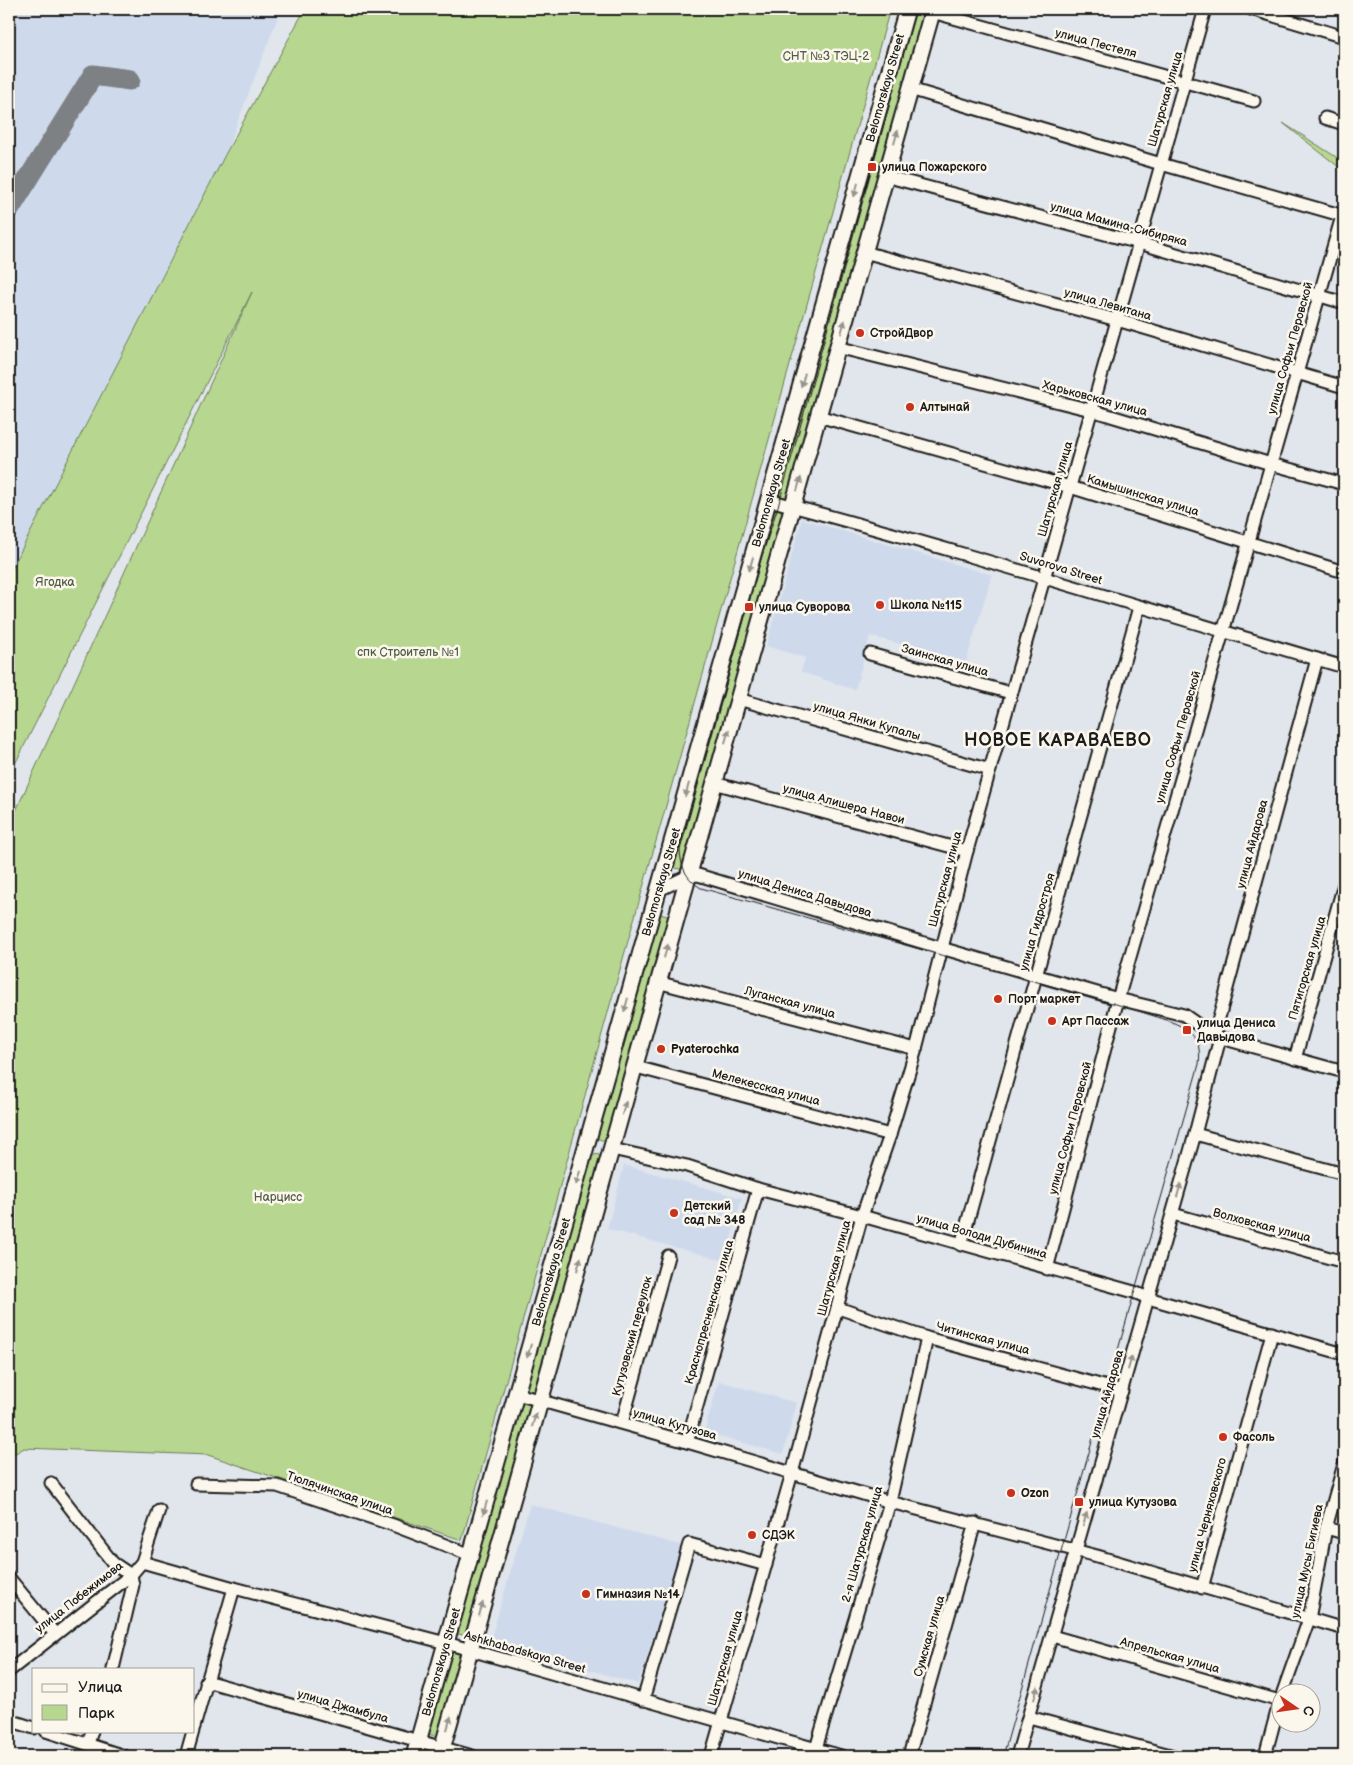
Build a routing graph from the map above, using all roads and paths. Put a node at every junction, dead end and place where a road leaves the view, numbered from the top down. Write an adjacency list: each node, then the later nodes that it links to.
1 (908, 9): 27 (main road, Belomorskaya Street, one-way to 27)
2 (1205, 9): 6 (street, Шатурская улица)
3 (1251, 9): 5 (street)
4 (932, 10): 6 (street, улица Пестеля); 7 (main road, Belomorskaya Street)
5 (1344, 37)
6 (1184, 81): 8 (street, улица Пестеля); 11 (street, Шатурская улица)
7 (910, 89): 11 (street); 12 (main road, Belomorskaya Street, one-way to 7)
8 (1254, 101)
9 (1325, 118): 10 (street)
10 (1344, 124)
11 (1161, 164): 13 (street); 14 (street, Шатурская улица)
12 (886, 176): 14 (street, улица Мамина-Сибиряка); 15 (main road, Belomorskaya Street)
13 (1343, 216): 16 (street, улица Софьи Перовской)
14 (1139, 243): 16 (street, улица Мамина-Сибиряка); 18 (street, Шатурская улица)
15 (864, 252): 18 (street, улица Левитана); 19 (main road, Belomorskaya Street, one-way to 15)
16 (1319, 296): 17 (street, улица Мамина-Сибиряка); 20 (street, улица Софьи Перовской)
17 (1344, 303)
18 (1117, 320): 20 (street, улица Левитана); 22 (street, Шатурская улица)
19 (837, 348): 22 (street, Харьковская улица); 23 (main road, Belomorskaya Street)
20 (1296, 374): 21 (street, улица Левитана); 24 (street, улица Софьи Перовской)
21 (1344, 387)
22 (1091, 410): 24 (street, Харьковская улица); 26 (street, Шатурская улица)
23 (818, 416): 26 (street, Камышинская улица); 28 (main road, Belomorskaya Street, one-way to 23)
24 (1271, 464): 25 (street, Харьковская улица); 29 (street, улица Софьи Перовской)
25 (1344, 484)
26 (1070, 486): 29 (street, Камышинская улица); 31 (street, Шатурская улица)
27 (769, 500): 28 (street, Suvorova Street); 44 (main road, Belomorskaya Street, one-way to 44)
28 (792, 507): 31 (street, Suvorova Street); 38 (main road, Belomorskaya Street)
29 (1248, 542): 30 (street, Камышинская улица); 33 (street, улица Софьи Перовской)
30 (1344, 572)
31 (1044, 577): 32 (street, Suvorova Street); 37 (street, Шатурская улица)
32 (1139, 607): 33 (street, Suvorova Street); 46 (street, улица Гидростроя)
33 (1223, 632): 35 (street, Suvorova Street); 48 (street, улица Софьи Перовской)
34 (870, 654): 37 (street, Заинская улица)
35 (1317, 659): 36 (street, Suvorova Street); 49 (street, улица Айдарова)
36 (1344, 667)
37 (1012, 693): 39 (street, Шатурская улица)
38 (738, 699): 39 (street, улица Янки Купалы); 40 (main road, Belomorskaya Street, one-way to 38)
39 (990, 770): 41 (street, Шатурская улица)
40 (714, 783): 41 (street, улица Алишера Навои); 42 (main road, Belomorskaya Street)
41 (967, 851): 45 (street, Шатурская улица)
42 (688, 876): 44 (street); 45 (street, улица Дениса Давыдова); 47 (main road, Belomorskaya Street, one-way to 42)
43 (1344, 884): 51 (street, Пятигорская улица)
44 (659, 890): 56 (main road, Belomorskaya Street, one-way to 56)
45 (941, 948): 46 (street, улица Дениса Давыдова); 50 (street, Шатурская улица)
46 (1036, 975): 48 (street, улица Дениса Давыдова); 62 (street, улица Гидростроя)
47 (658, 982): 50 (street, Луганская улица); 52 (main road, Belomorskaya Street)
48 (1118, 999): 49 (street, улица Дениса Давыдова); 65 (street, улица Софьи Перовской)
49 (1217, 1037): 51 (street, улица Дениса Давыдова); 55 (street, улица Айдарова)
50 (916, 1049): 54 (street, Шатурская улица)
51 (1295, 1059): 53 (street, улица Дениса Давыдова)
52 (636, 1066): 54 (street, Мелекесская улица); 57 (main road, Belomorskaya Street, one-way to 52)
53 (1344, 1072)
54 (890, 1134): 61 (street, Шатурская улица)
55 (1195, 1134): 58 (street); 60 (street, улица Айдарова, one-way to 55)
56 (588, 1142): 57 (main road); 72 (main road, Belomorskaya Street, one-way to 72)
57 (612, 1149): 59 (street, улица Володи Дубинина); 73 (main road, Belomorskaya Street, one-way to 57)
58 (1344, 1174)
59 (758, 1189): 61 (street, улица Володи Дубинина); 75 (street, Краснопресненская улица)
60 (1172, 1214): 64 (street, Волховская улица); 66 (street, улица Айдарова)
61 (862, 1216): 62 (street, улица Володи Дубинина); 67 (street, Шатурская улица)
62 (961, 1245): 65 (street, улица Володи Дубинина)
63 (668, 1256): 74 (street, Кутузовский переулок)
64 (1344, 1262)
65 (1047, 1269): 66 (street, улица Володи Дубинина)
66 (1148, 1298): 68 (street, улица Володи Дубинина); 71 (street, улица Айдарова, one-way to 66)
67 (838, 1308): 69 (street, Читинская улица); 77 (street, Шатурская улица)
68 (1272, 1333): 70 (street, улица Володи Дубинина); 92 (street, улица Черняховского)
69 (927, 1338): 71 (street, Читинская улица); 80 (street, 2-я Шатурская улица)
70 (1344, 1354)
71 (1122, 1391): 85 (street, улица Айдарова, one-way to 71)
72 (516, 1394): 73 (street, улица Кутузова); 86 (main road, Belomorskaya Street, one-way to 86)
73 (539, 1400): 74 (street, улица Кутузова); 98 (main road, Belomorskaya Street, one-way to 73)
74 (622, 1424): 75 (street, улица Кутузова)
75 (687, 1442): 77 (street, улица Кутузова)
76 (1344, 1464): 83 (street, улица Мусы Бигиева)
77 (792, 1473): 80 (street, улица Кутузова); 88 (street, Шатурская улица)
78 (51, 1483): 89 (street)
79 (196, 1484): 86 (street, Тюлячинская улица)
80 (890, 1502): 82 (street, улица Кутузова); 117 (street, 2-я Шатурская улица)
81 (159, 1510): 87 (street)
82 (975, 1523): 85 (street, улица Кутузова); 123 (street, Сумская улица)
83 (1326, 1528): 84 (street); 93 (street, улица Мусы Бигиева)
84 (1344, 1533)
85 (1076, 1551): 92 (street, улица Кутузова); 96 (street, улица Айдарова)
86 (471, 1554): 97 (main road, Belomorskaya Street)
87 (142, 1562): 89 (street, улица Побежимова); 91 (street, Ashkhabadskaya Street)
88 (766, 1565): 104 (street); 107 (street, Шатурская улица)
89 (130, 1576): 95 (street, улица Побежимова); 99 (street)
90 (9, 1578): 95 (street)
91 (234, 1588): 97 (street, Ashkhabadskaya Street); 101 (street)
92 (1202, 1588): 93 (street, улица Кутузова)
93 (1309, 1619): 94 (street, улица Кутузова); 102 (street, улица Мусы Бигиева)
94 (1344, 1629)
95 (55, 1634): 100 (street, улица Побежимова)
96 (1052, 1636): 103 (street, Апрельская улица); 105 (street, улица Айдарова, one-way to 96)
97 (446, 1643): 98 (street, Ashkhabadskaya Street); 115 (main road, Belomorskaya Street)
98 (470, 1650): 104 (street, Ashkhabadskaya Street); 116 (main road, Belomorskaya Street, one-way to 98)
99 (113, 1668)
100 (9, 1671)
101 (206, 1681): 108 (street); 115 (street, улица Джамбула)
102 (1287, 1682)
103 (1270, 1695)
104 (643, 1700): 107 (street, Ashkhabadskaya Street)
105 (1029, 1717): 124 (street, улица Айдарова); 125 (street)
106 (9, 1720): 109 (street)
107 (721, 1722): 117 (street, Ashkhabadskaya Street); 121 (street, Шатурская улица)
108 (195, 1723)
109 (32, 1727)
110 (49, 1732): 114 (street)
111 (92, 1732): 114 (street)
112 (192, 1732): 119 (street)
113 (1272, 1732): 126 (street, улица Мусы Бигиева)
114 (88, 1744): 118 (street)
115 (416, 1749): 116 (street, улица Джамбула)
116 (441, 1752): 120 (street, улица Джамбула)
117 (814, 1753): 122 (street, Ashkhabadskaya Street)
118 (124, 1756)
119 (186, 1756)
120 (472, 1756)
121 (711, 1756)
122 (841, 1756)
123 (909, 1756)
124 (1018, 1756)
125 (1174, 1756)
126 (1265, 1756)

